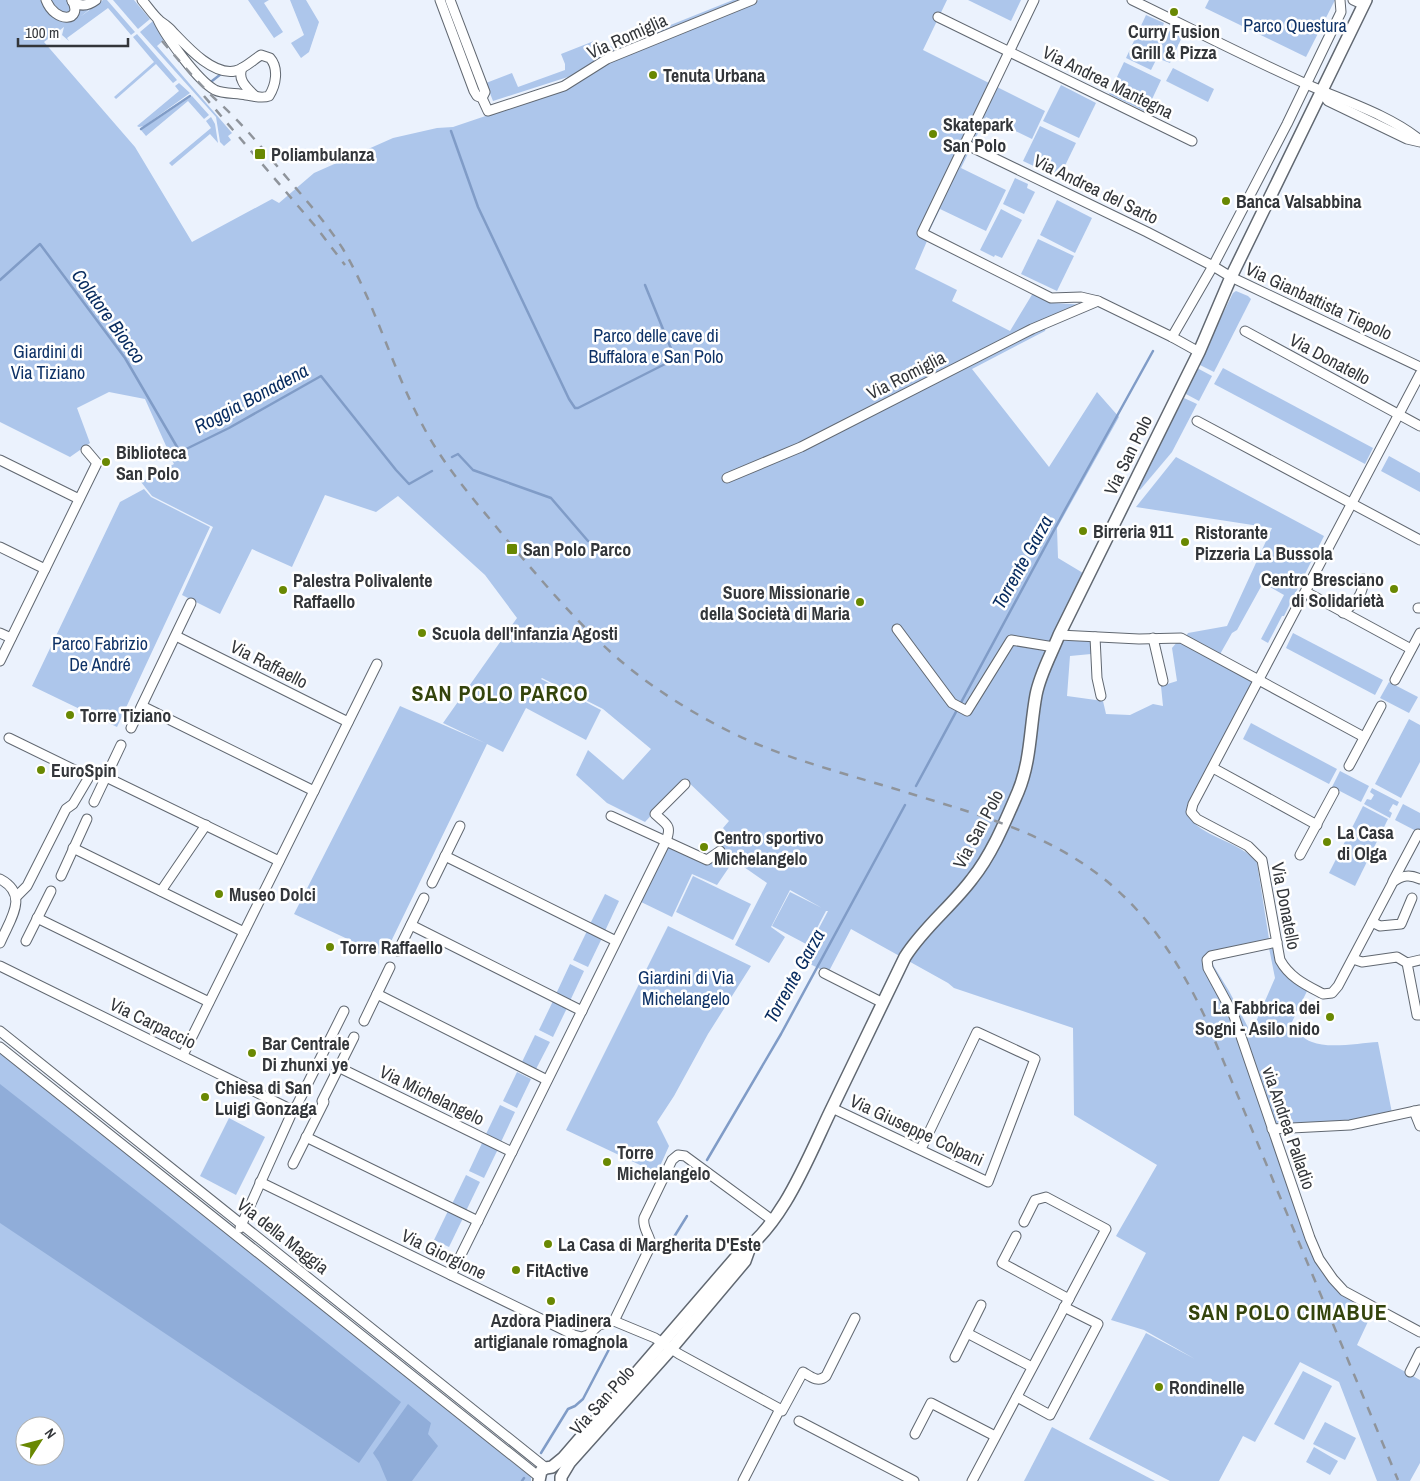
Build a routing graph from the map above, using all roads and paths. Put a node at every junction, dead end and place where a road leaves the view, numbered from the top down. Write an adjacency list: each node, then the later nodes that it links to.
1 (46, 0): 13 (street)
2 (72, 0): 11 (street); 13 (street)
3 (142, 0): 15 (street)
4 (441, 0): 5 (street); 17 (street)
5 (450, 0): 20 (street)
6 (752, 0): 24 (street, Via Romiglia)
7 (1034, 0): 16 (street)
8 (1132, 0): 21 (street)
9 (1340, 0): 21 (street)
10 (1353, 0): 12 (street)
11 (94, 1): 13 (street)
12 (1365, 2): 19 (main road, Via San Polo)
13 (71, 16)
14 (938, 17): 16 (street, Via Andrea Mantegna)
15 (158, 20): 18 (street); 23 (street)
16 (1009, 52): 26 (street, Via Andrea Mantegna); 28 (street)
17 (464, 63): 20 (street); 24 (street)
18 (242, 68): 23 (street); 23 (street)
19 (1327, 80): 22 (main road, Via San Polo); 25 (street)
20 (481, 81): 24 (street)
21 (1306, 84): 22 (street); 29 (street)
22 (1321, 90): 25 (street); 27 (street); 30 (main road, Via San Polo)
23 (255, 96)
24 (482, 98)
25 (1345, 100): 27 (street)
26 (1192, 141)
27 (1420, 141)
28 (965, 144): 29 (street, Via Andrea del Sarto); 31 (street)
29 (1212, 266): 30 (street); 33 (street)
30 (1231, 277): 34 (main road, Via San Polo); 35 (street, Via Gianbattista Tiepolo)
31 (1098, 301): 33 (street); 42 (street, Via Romiglia)
32 (1245, 331): 37 (street, Via Donatello)
33 (1172, 337): 34 (street)
34 (1198, 352): 55 (main road, Via San Polo)
35 (1420, 367)
36 (1420, 374): 37 (street, Via Donatello)
37 (1400, 414): 39 (street, Via Donatello); 44 (street, Via Donatello)
38 (1197, 421): 44 (street)
39 (1420, 426)
40 (86, 450): 43 (street)
41 (0, 460): 43 (street)
42 (727, 478)
43 (79, 499): 47 (street)
44 (1352, 503): 45 (street); 49 (street, Via Donatello)
45 (1420, 540)
46 (0, 547): 47 (street)
47 (45, 569): 58 (street)
48 (1363, 579): 51 (street)
49 (1306, 592): 51 (street); 64 (street, Via Donatello)
50 (191, 604): 56 (street)
51 (1343, 613): 61 (street)
52 (896, 629): 60 (street)
53 (0, 633): 58 (street)
54 (1420, 633): 61 (street)
55 (1059, 635): 57 (street); 60 (main road, Via San Polo)
56 (176, 636): 68 (street); 70 (street, Via Raffaello)
57 (1095, 637): 59 (street); 67 (street)
58 (11, 638): 62 (street)
59 (1153, 638): 64 (street); 66 (street)
60 (1054, 647): 121 (main road, Via San Polo)
61 (1412, 649): 65 (street)
62 (0, 662)
63 (377, 664): 70 (street)
64 (1259, 680): 72 (street); 76 (street, Via Donatello)
65 (1395, 680)
66 (1163, 681)
67 (1101, 696)
68 (142, 706): 71 (street); 79 (street)
69 (1381, 706): 72 (street)
70 (348, 722): 79 (street)
71 (131, 728)
72 (1364, 737): 75 (street)
73 (9, 738): 101 (street)
74 (121, 745): 77 (street)
75 (1349, 766)
76 (1213, 768): 84 (street); 110 (street, Via Donatello)
77 (106, 776): 81 (street); 85 (street)
78 (685, 784): 88 (street)
79 (314, 790): 93 (street)
80 (1334, 792): 84 (street, Via Donatello)
81 (94, 802)
82 (611, 816): 88 (street)
83 (86, 819): 89 (street)
84 (1317, 825): 92 (street, Via Donatello)
85 (206, 826): 93 (street); 100 (street)
86 (460, 826): 91 (street)
87 (1418, 834): 97 (street)
88 (666, 841): 90 (street); 109 (street)
89 (73, 848): 94 (street); 100 (street)
90 (720, 851)
91 (445, 856): 98 (street); 109 (street)
92 (1300, 856)
93 (279, 861): 107 (street)
94 (61, 876)
95 (0, 879): 101 (street)
96 (1420, 879): 97 (street)
97 (1393, 882): 105 (street)
98 (432, 883)
99 (51, 891): 104 (street)
100 (161, 891): 107 (street)
101 (17, 896): 111 (street)
102 (424, 898): 106 (street)
103 (1412, 898): 105 (street)
104 (37, 918): 108 (street); 120 (street)
105 (1372, 922): 113 (street)
106 (411, 925): 112 (street); 122 (street)
107 (244, 932): 120 (street)
108 (26, 941)
109 (616, 941): 122 (street)
110 (1277, 942): 113 (street, Via Donatello); 136 (street, via Andrea Palladio)
111 (0, 943)
112 (398, 951)
113 (1353, 959): 115 (street)
114 (1420, 960): 115 (street)
115 (1407, 963): 124 (street)
116 (0, 966): 129 (street, Via Carpaccio)
117 (390, 967): 119 (street)
118 (824, 973): 121 (street)
119 (377, 994): 125 (street); 131 (street)
120 (210, 1002): 129 (street)
121 (883, 1003): 132 (main road, Via San Polo)
122 (582, 1010): 131 (street)
123 (344, 1011): 134 (street)
124 (1420, 1015)
125 (364, 1022)
126 (0, 1031): 145 (street, Via della Maggia)
127 (354, 1037): 130 (street)
128 (0, 1046): 146 (street, Via della Maggia)
129 (182, 1055): 134 (street, Via Carpaccio)
130 (338, 1067): 137 (street); 139 (street, Via Michelangelo)
131 (548, 1080): 139 (street)
132 (832, 1108): 138 (street, Via Giuseppe Colpani); 142 (main road, Via San Polo)
133 (1417, 1110): 135 (street, via Andrea Palladio); 136 (street, via Andrea Palladio)
134 (291, 1111): 141 (street)
135 (1420, 1126)
136 (1272, 1129): 153 (street, via Andrea Palladio)
137 (306, 1137): 140 (street); 143 (street)
138 (921, 1150): 138 (street, Via Giuseppe Colpani)
139 (512, 1152): 143 (street)
140 (293, 1164)
141 (260, 1182): 145 (street); 148 (street, Via Giorgione)
142 (772, 1220): 152 (street); 155 (main road, Via San Polo)
143 (478, 1221): 148 (street)
144 (1024, 1222): 149 (street)
145 (241, 1224): 146 (street); 165 (street, Via della Maggia)
146 (237, 1235): 165 (street, Via della Maggia)
147 (1016, 1236): 149 (street)
148 (450, 1275): 152 (street, Via Giorgione)
149 (1067, 1303): 158 (street); 160 (street)
150 (982, 1305): 154 (street)
151 (855, 1318): 161 (street)
152 (614, 1321): 155 (street)
153 (1420, 1332)
154 (967, 1333): 157 (street); 158 (street)
155 (667, 1346): 161 (street); 165 (main road, Via San Polo); 166 (main road, Via San Polo)
156 (1420, 1352): 159 (street)
157 (955, 1357)
158 (1032, 1367): 160 (street)
159 (1410, 1372)
160 (1017, 1397): 164 (street)
161 (780, 1409): 167 (street)
162 (799, 1421): 168 (street)
163 (915, 1434): 164 (street)
164 (995, 1436): 169 (street)
165 (544, 1473): 166 (main road, Via San Polo)
166 (562, 1480)
167 (743, 1481)
168 (914, 1481)
169 (972, 1481)

